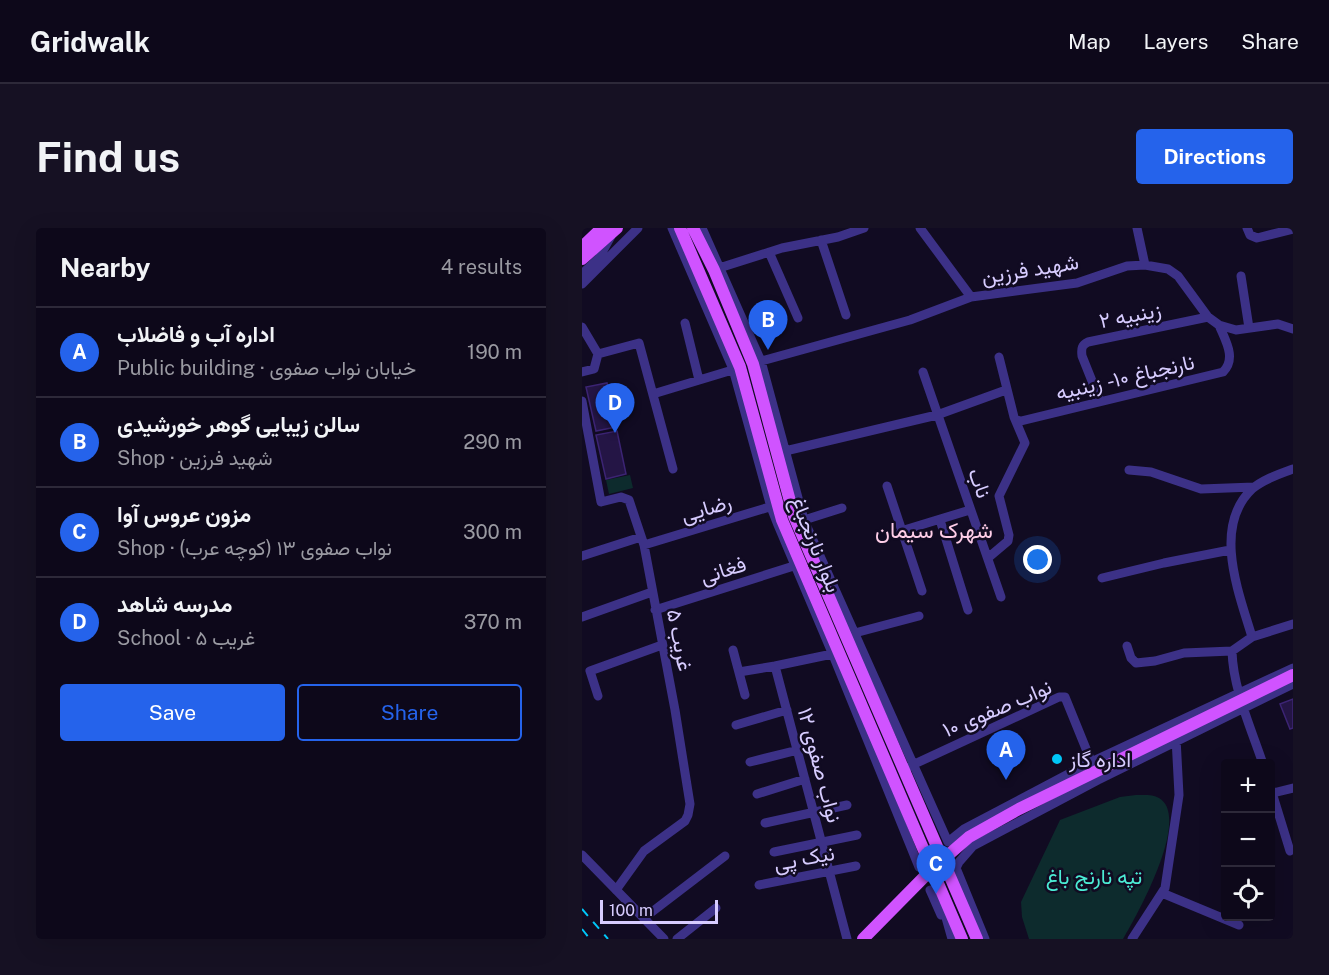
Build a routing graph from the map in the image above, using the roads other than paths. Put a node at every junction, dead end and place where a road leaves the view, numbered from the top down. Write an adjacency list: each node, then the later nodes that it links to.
1 (638, 228): 20 (street)
2 (672, 228): 33 (street)
3 (680, 228): 33 (main road, بلوار نارنجباغ)
4 (693, 228): 17 (main road, بلوار نارنجباغ)
5 (702, 228): 17 (street)
6 (921, 228): 21 (street)
7 (1137, 228): 16 (street)
8 (1247, 228): 11 (street)
9 (611, 229): 13 (main road); 15 (main road); 18 (street)
10 (858, 229): 12 (street)
11 (1293, 229)
12 (821, 240): 14 (street); 22 (street)
13 (582, 247)
14 (769, 252): 17 (street); 24 (street)
15 (582, 259)
16 (1145, 265): 21 (street, شهید فرزین); 23 (street, شهید فرزین)
17 (717, 269): 32 (main road, بلوار نارنجباغ)
18 (582, 274)
19 (1241, 276): 28 (street)
20 (582, 284)
21 (971, 297): 32 (street, شهید فرزین)
22 (846, 315)
23 (1208, 317): 26 (street, شهید فرزین); 40 (street, زینبیه ۲)
24 (798, 318)
25 (685, 323): 36 (street)
26 (1219, 325): 28 (street, شهید فرزین); 40 (street, نارنجباغ ۱۰ - زینبیه)
27 (582, 327): 30 (street)
28 (1249, 328): 29 (street, شهید فرزین)
29 (1293, 328)
30 (598, 354): 34 (street); 38 (street)
31 (999, 357): 37 (street)
32 (757, 362): 33 (street, شهید فرزین); 43 (main road, بلوار نارنجباغ)
33 (737, 368): 36 (street, شهید فرزین); 49 (main road, بلوار نارنجباغ)
34 (582, 372)
35 (923, 372): 41 (street, ناب)
36 (699, 380): 38 (street, شهید فرزین)
37 (1006, 390): 41 (street); 42 (street)
38 (653, 394): 44 (street)
39 (582, 401): 55 (street, غریب ۵)
40 (1100, 401): 42 (street, نارنجباغ ۱۰ - زینبیه)
41 (937, 415): 43 (street); 51 (street, ناب)
42 (1017, 420): 58 (street)
43 (781, 452): 53 (main road, بلوار نارنجباغ)
44 (673, 469)
45 (1293, 469): 48 (street)
46 (1129, 470): 48 (street)
47 (887, 486): 54 (street)
48 (1254, 488): 56 (street)
49 (774, 506): 55 (street, رضایی); 59 (main road, بلوار نارنجباغ)
50 (842, 508): 53 (street)
51 (970, 510): 52 (street); 58 (street, ناب)
52 (940, 520): 54 (street); 64 (street)
53 (801, 521): 59 (main road, بلوار نارنجباغ); 69 (street)
54 (901, 531): 61 (street)
55 (642, 541): 57 (street, رضایی); 62 (street, غریب ۵)
56 (1230, 550): 60 (street); 70 (street)
57 (582, 556)
58 (988, 557): 63 (street, ناب)
59 (803, 562): 65 (street, فغانی); 69 (main road, بلوار نارنجباغ); 75 (main road, بلوار نارنجباغ)
60 (1102, 578)
61 (922, 591)
62 (652, 592): 65 (street, غریب ۵); 67 (street)
63 (1001, 597)
64 (968, 609)
65 (655, 610): 71 (street, غریب ۵)
66 (919, 616): 69 (street)
67 (582, 617)
68 (1293, 624): 70 (street)
69 (850, 634): 91 (main road, بلوار نارنجباغ)
70 (1252, 637): 74 (street)
71 (662, 645): 82 (street); 113 (street, غریب ۵)
72 (1126, 646): 74 (street)
73 (733, 650): 78 (street)
74 (1232, 651): 83 (street)
75 (837, 654): 76 (street); 108 (street); 109 (main road, بلوار نارنجباغ)
76 (775, 666): 78 (street); 84 (street, نواب صفوی ۱۲)
77 (1293, 668): 83 (street)
78 (739, 672): 81 (street)
79 (1293, 675): 83 (main road)
80 (1293, 684): 83 (street)
81 (745, 695)
82 (598, 696)
83 (1242, 701): 86 (main road); 88 (street); 90 (street)
84 (787, 710): 85 (street); 87 (street, نواب صفوی ۱۲)
85 (736, 724)
86 (1176, 737): 90 (main road); 114 (street); 125 (street)
87 (798, 750): 89 (street); 92 (street, نواب صفوی ۱۲)
88 (1261, 759)
89 (750, 762)
90 (1093, 766): 91 (street, نواب صفوی ۱۰); 91 (street); 106 (main road)
91 (908, 767): 106 (main road, بلوار نارنجباغ)
92 (805, 779): 95 (street); 98 (street, نواب صفوی ۱۲)
93 (1293, 788): 94 (street)
94 (1275, 790)
95 (757, 794)
96 (1275, 800): 102 (street)
97 (848, 805): 98 (street)
98 (814, 812): 99 (street); 101 (street, نواب صفوی ۱۲)
99 (765, 823)
100 (857, 835): 101 (street)
101 (822, 842): 103 (street); 110 (street, نواب صفوی ۱۲)
102 (1290, 851)
103 (774, 852)
104 (582, 855): 113 (street)
105 (725, 856): 116 (street)
106 (943, 860): 109 (main road); 124 (main road, بلوار نارنجباغ)
107 (856, 866): 110 (street, نیک پی)
108 (919, 867)
109 (932, 869): 112 (main road, بلوار نارنجباغ); 121 (main road)
110 (830, 871): 111 (street, نیک پی); 120 (street, نواب صفوی ۱۲)
111 (759, 885)
112 (935, 888): 122 (street); 123 (main road, بلوار نارنجباغ)
113 (616, 890): 116 (street)
114 (1162, 893): 117 (street); 126 (street)
115 (716, 908): 119 (street)
116 (644, 918): 118 (street)
117 (1239, 925)
118 (664, 939)
119 (677, 939)
120 (847, 939)
121 (862, 939)
122 (951, 939)
123 (962, 939)
124 (977, 939)
125 (985, 939)
126 (1132, 939)

